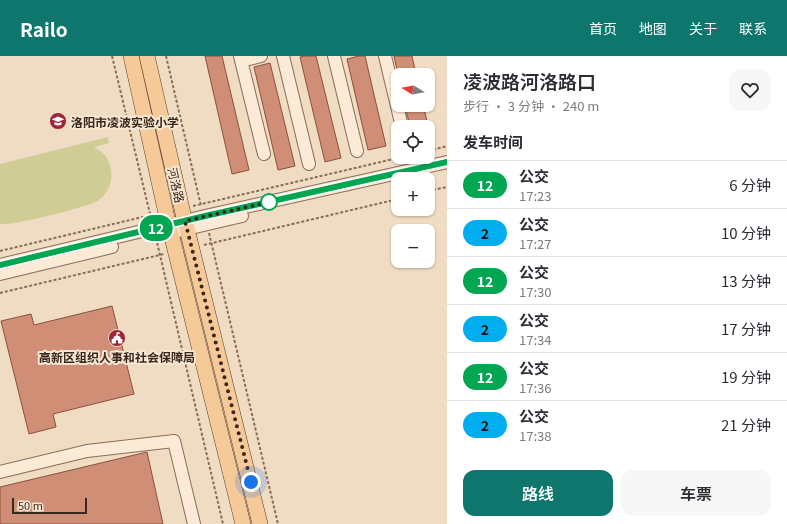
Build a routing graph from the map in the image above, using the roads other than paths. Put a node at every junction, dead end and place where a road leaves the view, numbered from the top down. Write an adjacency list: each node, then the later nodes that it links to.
1 (131, 56): 18 (main road, 河洛路)
2 (147, 56): 16 (main road, 河洛路)
3 (261, 56): 7 (street)
4 (283, 56): 12 (street)
5 (334, 56): 9 (street)
6 (385, 56): 8 (street)
7 (241, 58): 10 (street)
8 (400, 120)
9 (357, 151)
10 (264, 154)
11 (447, 162): 17 (street)
12 (309, 164)
13 (447, 168): 14 (street)
14 (430, 172)
15 (391, 181): 17 (street)
16 (185, 220): 17 (street); 18 (street); 25 (main road, 河洛路)
17 (206, 220)
18 (169, 224): 19 (street); 24 (main road, 河洛路)
19 (154, 233): 20 (street); 21 (street)
20 (0, 265)
21 (0, 274)
22 (0, 472): 23 (street)
23 (194, 524)
24 (243, 524)
25 (260, 524)

